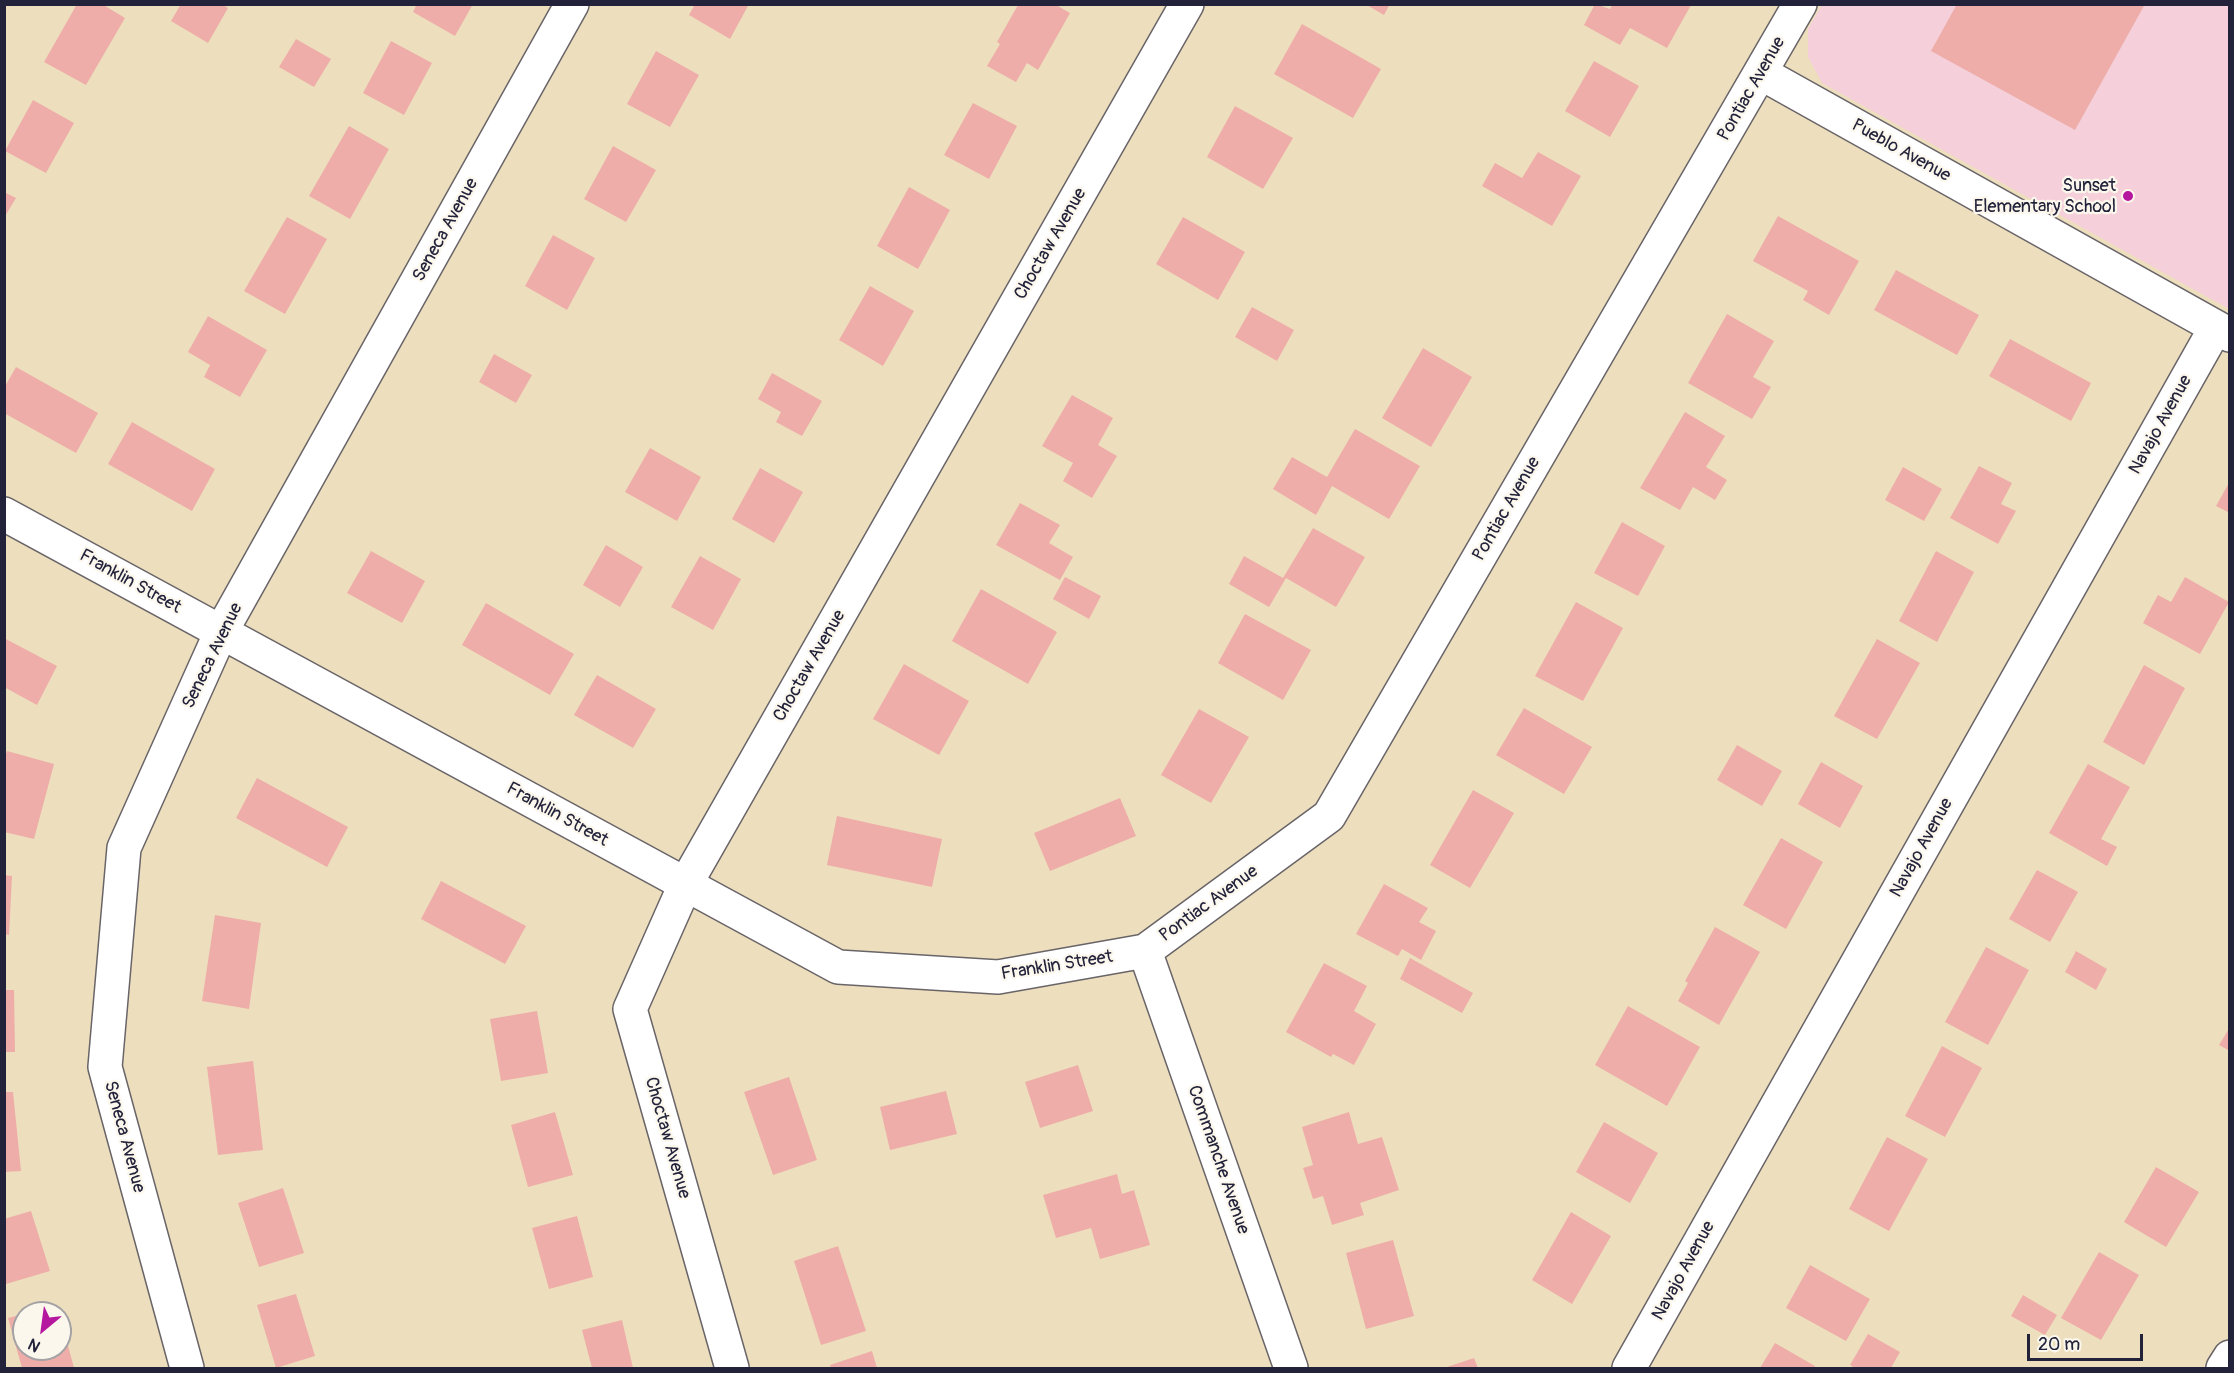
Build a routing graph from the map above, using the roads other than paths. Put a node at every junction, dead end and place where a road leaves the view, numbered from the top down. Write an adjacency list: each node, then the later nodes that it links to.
1 (572, 4): 7 (street, Seneca Avenue)
2 (1187, 4): 8 (street, Choctaw Avenue)
3 (1800, 4): 4 (street, Pontiac Avenue)
4 (1761, 73): 5 (street, Pueblo Avenue); 9 (street, Pontiac Avenue)
5 (2223, 331): 14 (street, Navajo Avenue)
6 (4, 514): 7 (street, Franklin Street)
7 (221, 632): 8 (street, Franklin Street); 11 (street, Seneca Avenue)
8 (686, 885): 9 (street, Franklin Street); 12 (street, Choctaw Avenue)
9 (1145, 951): 13 (street, Commanche Avenue)
10 (2229, 1357): 15 (street)
11 (187, 1368)
12 (732, 1368)
13 (1291, 1368)
14 (1629, 1368)
15 (2223, 1368)

